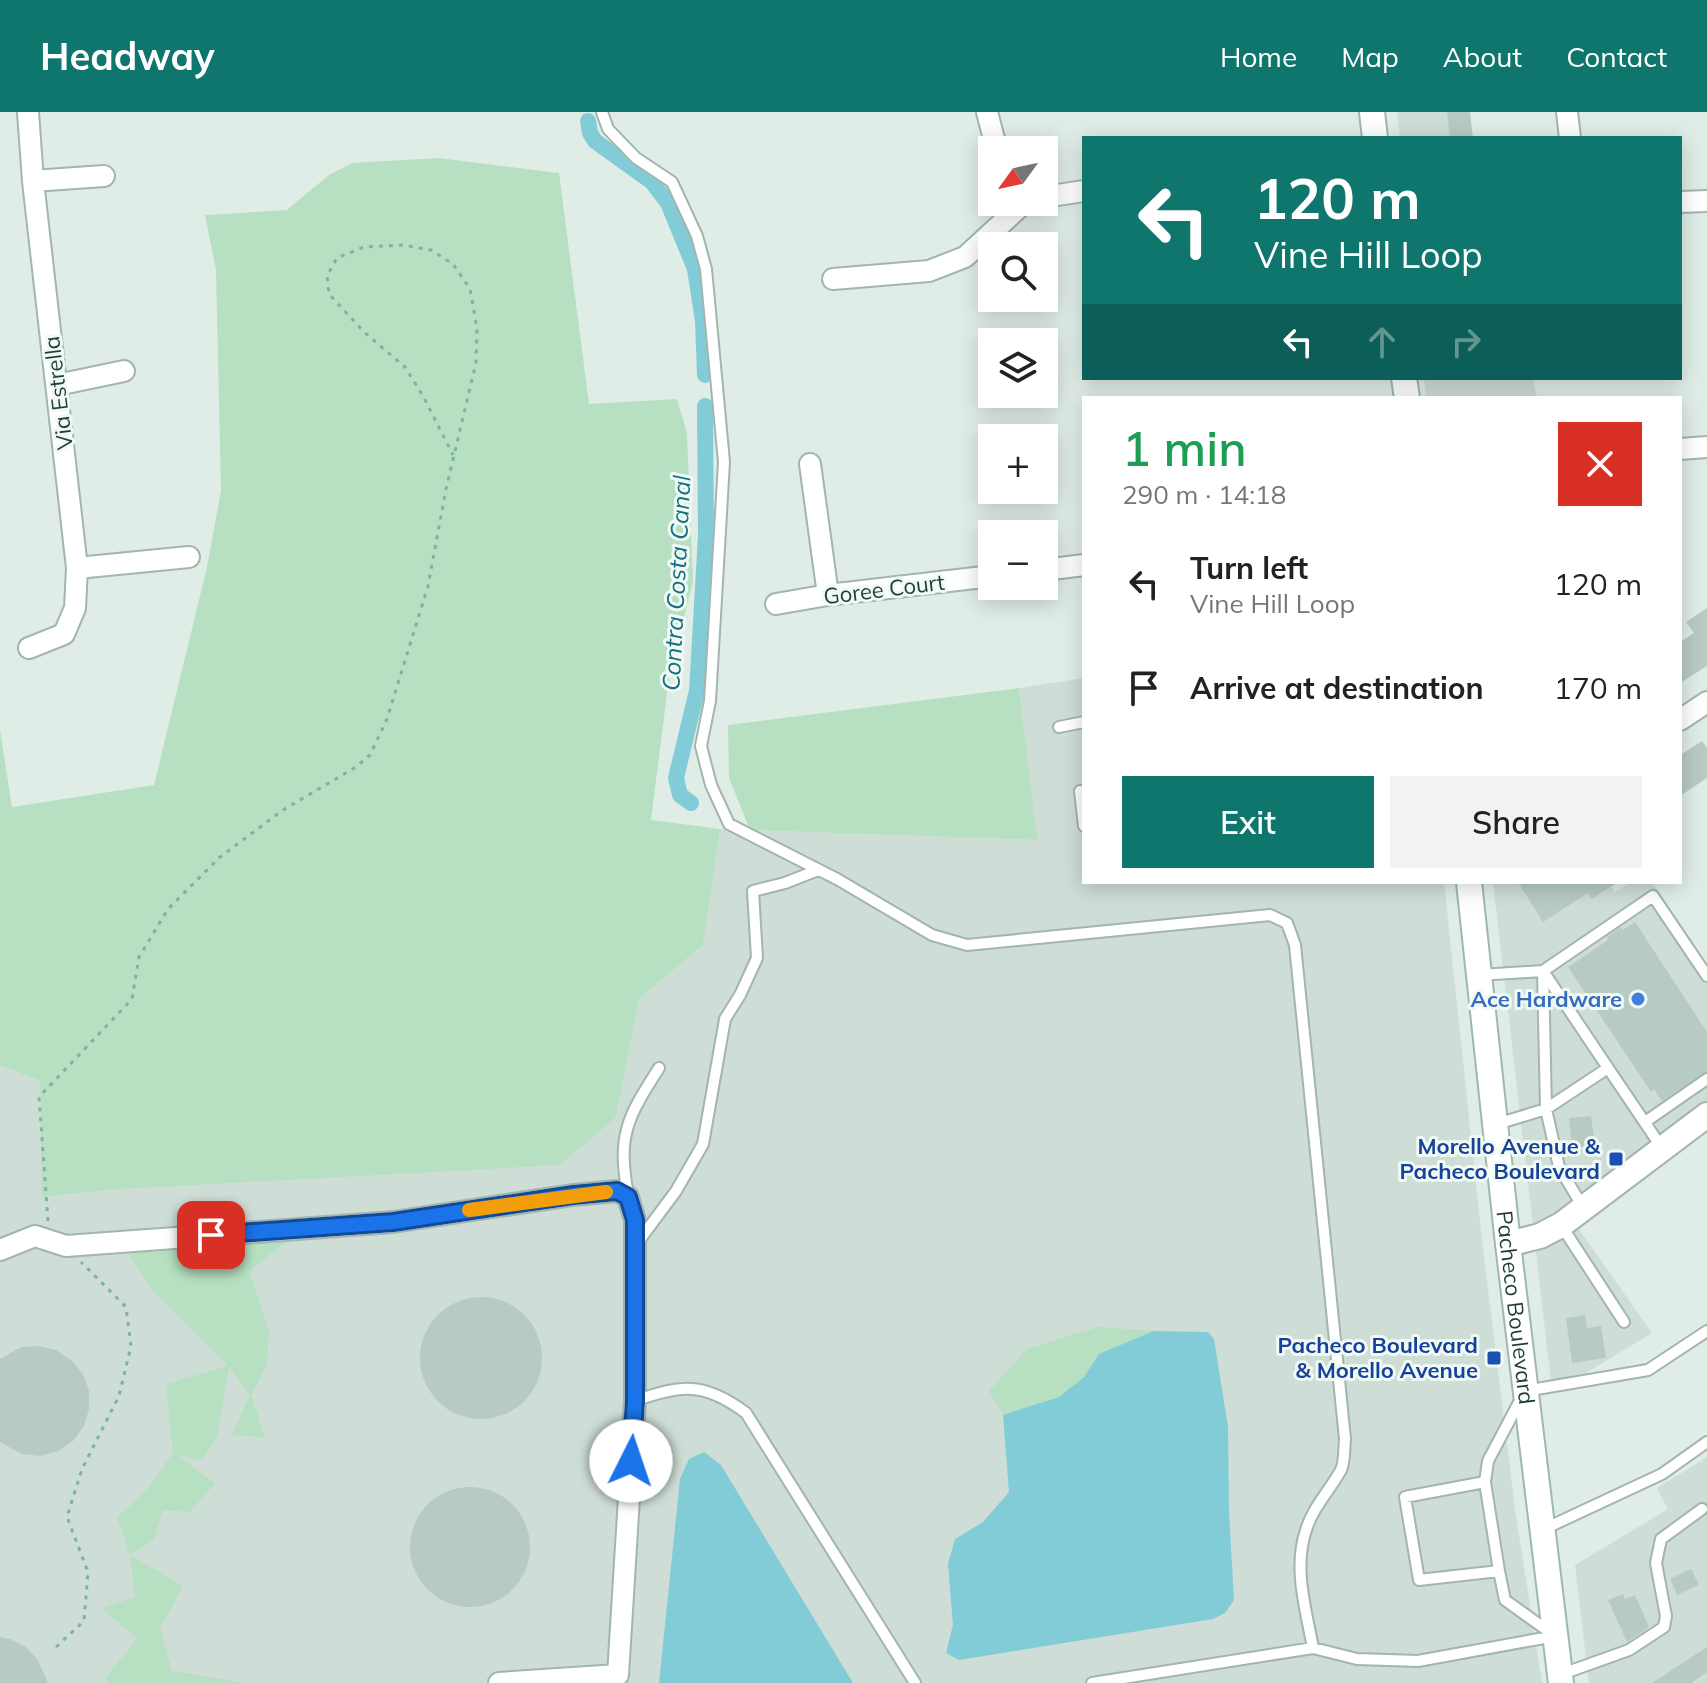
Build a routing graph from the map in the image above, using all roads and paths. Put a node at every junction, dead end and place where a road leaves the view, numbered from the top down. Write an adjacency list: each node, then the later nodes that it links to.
1 (28, 112): 10 (street, Via Estrella)
2 (602, 112): 37 (lane)
3 (987, 112): 6 (street)
4 (1372, 112): 7 (main road)
5 (1567, 112): 8 (street)
6 (993, 136)
7 (1375, 136)
8 (1570, 136)
9 (104, 176): 10 (street)
10 (33, 181): 18 (street, Via Estrella)
11 (1082, 191): 12 (street)
12 (1058, 195)
13 (1707, 201): 14 (street)
14 (1682, 202)
15 (1010, 216): 16 (street)
16 (833, 279)
17 (124, 371): 18 (street)
18 (57, 385): 25 (street, Via Estrella)
19 (1707, 447): 20 (street)
20 (1682, 449)
21 (453, 455): 21 (path); 53 (path)
22 (810, 464): 28 (street)
23 (189, 557): 25 (street)
24 (1082, 565): 26 (street)
25 (77, 568): 30 (street, Via Estrella)
26 (1058, 568)
27 (978, 578): 28 (street, Goree Court)
28 (828, 595): 29 (street, Goree Court)
29 (776, 604)
30 (29, 648)
31 (1707, 702): 32 (street)
32 (1682, 719)
33 (1082, 722): 34 (lane)
34 (1059, 727)
35 (1080, 791): 36 (lane)
36 (1082, 808)
37 (818, 870): 55 (lane); 68 (lane)
38 (1469, 884): 40 (main road, Pacheco Boulevard)
39 (1543, 971): 40 (lane); 41 (lane); 43 (lane); 45 (lane)
40 (1479, 975): 48 (main road, Pacheco Boulevard)
41 (1707, 976)
42 (659, 1068): 50 (lane)
43 (1608, 1068): 45 (lane); 47 (lane)
44 (1707, 1079): 47 (lane)
45 (1546, 1109): 48 (lane); 51 (lane)
46 (1707, 1115): 49 (main road)
47 (1645, 1122): 49 (lane)
48 (1497, 1124): 54 (main road, Pacheco Boulevard)
49 (1662, 1148): 51 (main road)
50 (628, 1197): 53 (street); 55 (street)
51 (1584, 1209): 52 (main road)
52 (1561, 1225): 54 (main road); 57 (lane)
53 (58, 1244): 56 (street); 67 (path)
54 (1508, 1244): 59 (main road, Pacheco Boulevard)
55 (635, 1245): 60 (street)
56 (0, 1250)
57 (1624, 1322)
58 (1707, 1331): 59 (lane)
59 (1525, 1391): 62 (lane); 64 (main road, Pacheco Boulevard)
60 (635, 1401): 69 (street); 72 (lane)
61 (1707, 1442): 64 (lane)
62 (1485, 1482): 65 (lane); 65 (lane)
63 (1702, 1509): 70 (lane)
64 (1544, 1529): 66 (main road, Pacheco Boulevard)
65 (1499, 1571): 66 (lane)
66 (1555, 1636): 68 (lane); 70 (main road, Pacheco Boulevard)
67 (56, 1647)
68 (1313, 1648): 73 (lane)
69 (617, 1679): 71 (street)
70 (1561, 1679)
71 (499, 1683)
72 (915, 1683)
73 (1092, 1683)

